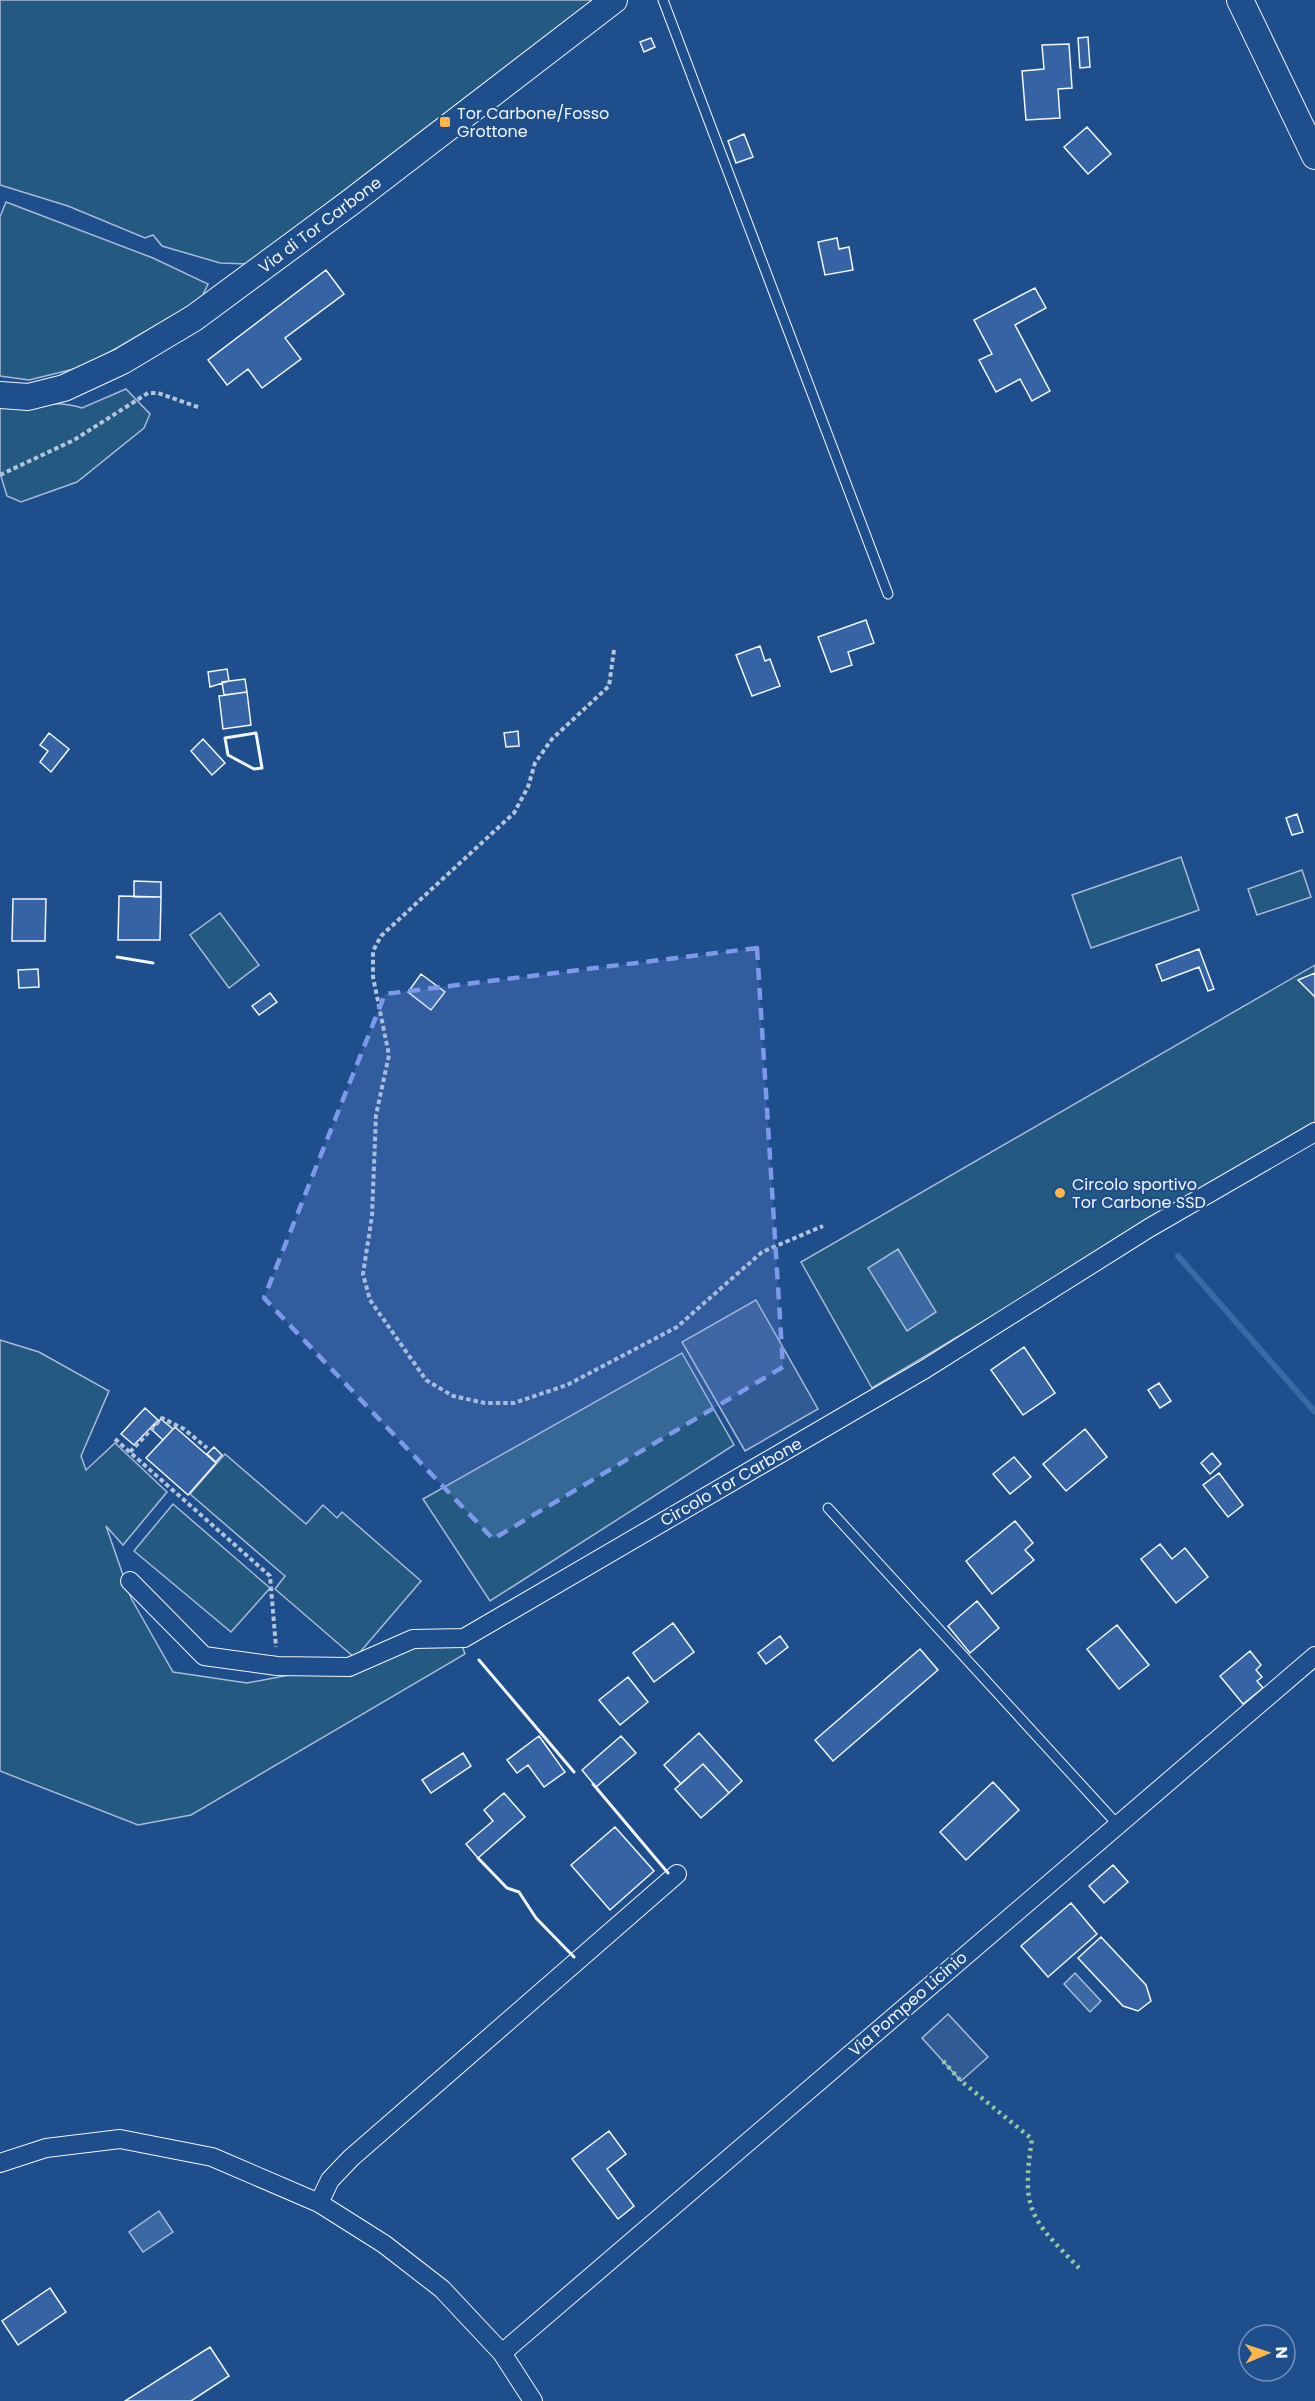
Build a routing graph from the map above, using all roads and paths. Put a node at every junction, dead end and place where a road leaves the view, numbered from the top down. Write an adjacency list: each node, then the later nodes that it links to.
1 (614, 0): 5 (main road, Via di Tor Carbone)
2 (663, 0): 8 (lane)
3 (1240, 0): 4 (main road)
4 (1315, 156)
5 (0, 395)
6 (198, 407): 7 (path)
7 (0, 475)
8 (888, 594)
9 (614, 650): 11 (path)
10 (1315, 1132): 18 (street, Circolo Tor Carbone)
11 (823, 1226)
12 (115, 1440): 14 (path)
13 (207, 1448): 14 (path)
14 (129, 1452): 18 (path)
15 (828, 1508): 19 (lane)
16 (130, 1581): 18 (street, Circolo Tor Carbone)
17 (1315, 1656): 19 (street, Via Pompeo Licinio)
18 (278, 1666)
19 (1118, 1825): 23 (street, Via Pompeo Licinio)
20 (676, 1874): 22 (street)
21 (0, 2163): 22 (street)
22 (319, 2202): 23 (street)
23 (502, 2353): 24 (street)
24 (533, 2401)

